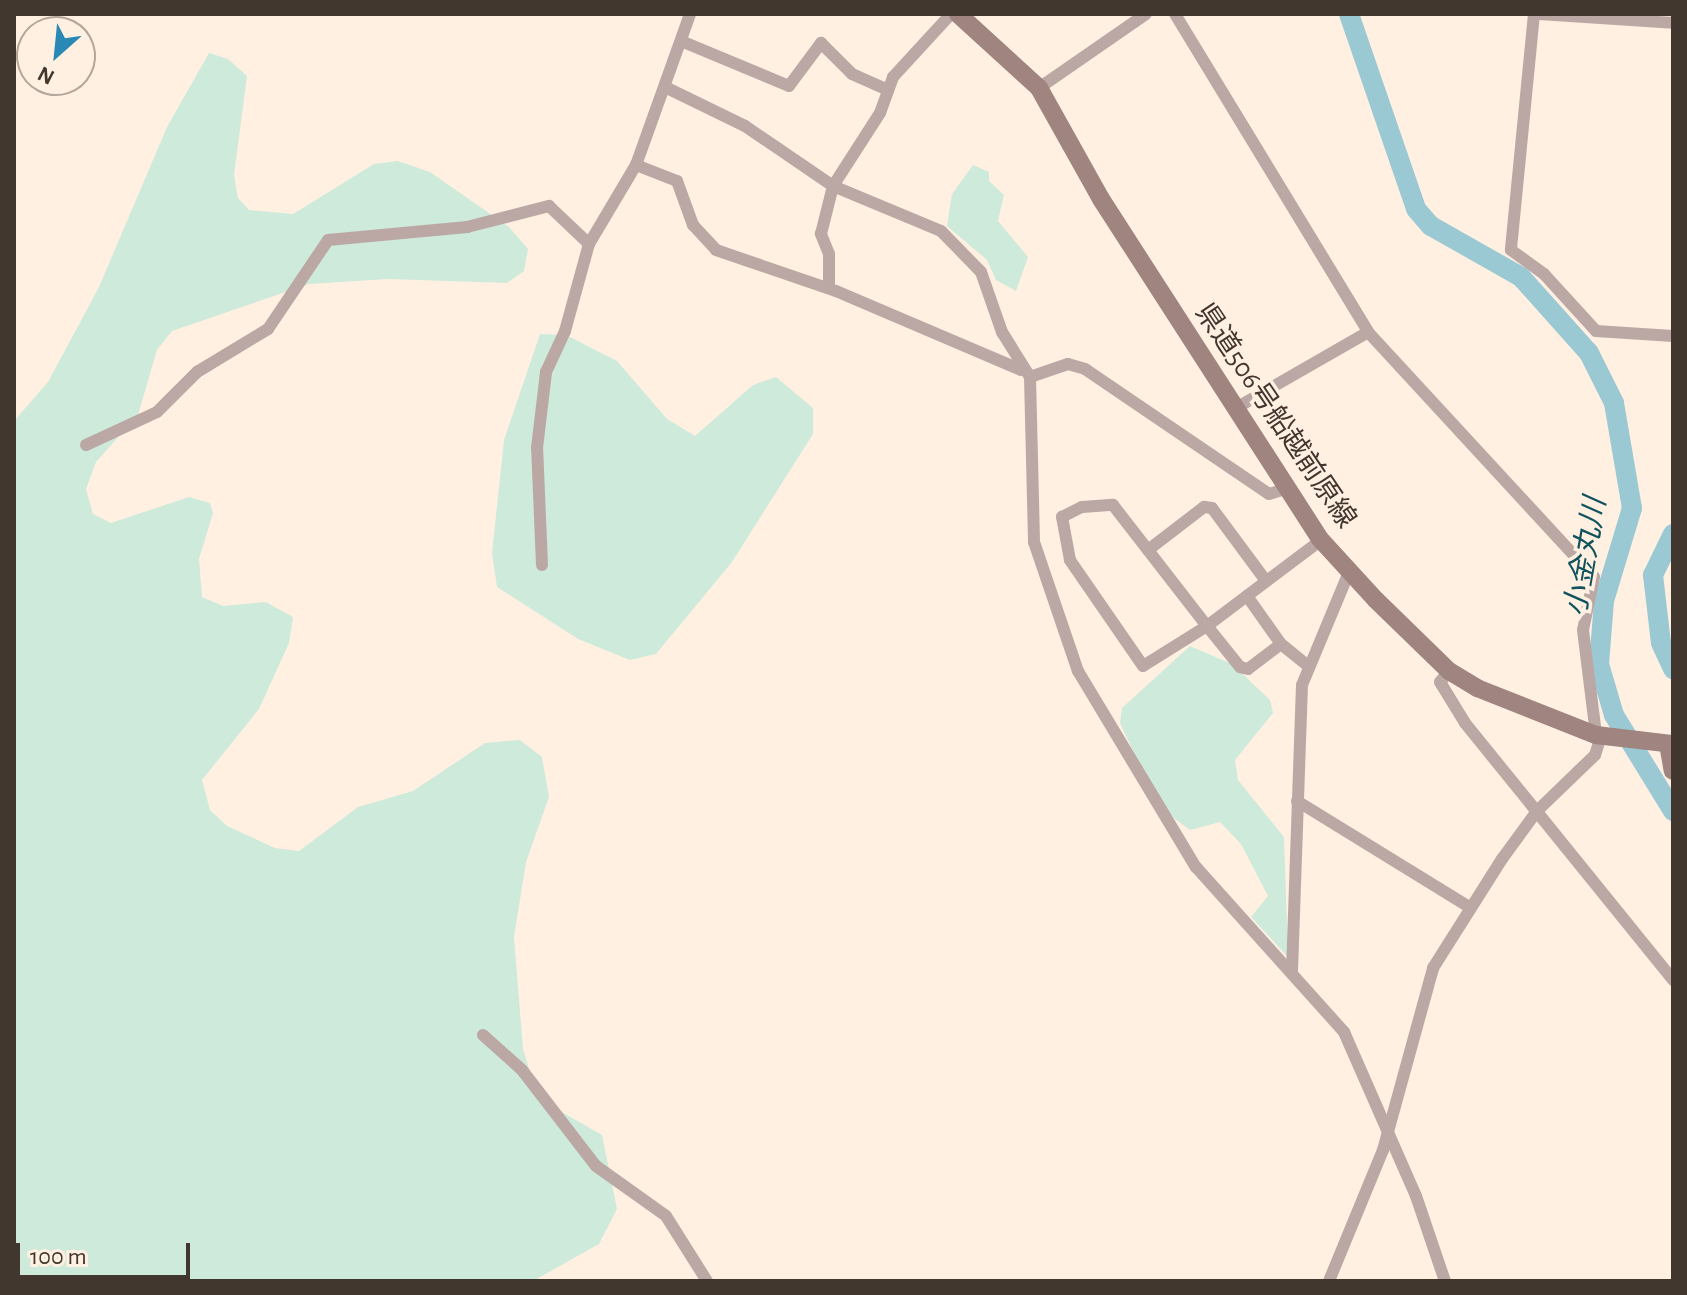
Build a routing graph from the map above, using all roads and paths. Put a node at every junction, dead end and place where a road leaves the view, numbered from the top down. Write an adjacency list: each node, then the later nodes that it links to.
1 (690, 14): 8 (street)
2 (951, 14): 11 (street)
3 (958, 14): 10 (main road, 県道506号船越前原線)
4 (1146, 14): 10 (street)
5 (1175, 14): 16 (street)
6 (1537, 14): 7 (street); 17 (street)
7 (1673, 23)
8 (681, 41): 9 (street); 11 (street)
9 (665, 87): 12 (street); 13 (street)
10 (1039, 88): 19 (main road, 県道506号船越前原線)
11 (886, 89): 13 (street)
12 (636, 165): 14 (street); 15 (street)
13 (833, 186): 15 (street); 18 (street)
14 (589, 244): 20 (street); 24 (street)
15 (829, 288): 18 (street)
16 (1368, 332): 19 (street); 32 (street)
17 (1673, 336)
18 (1030, 377): 21 (street); 38 (street)
19 (1236, 408): 21 (main road, 県道506号船越前原線)
20 (86, 445)
21 (1289, 488): 22 (main road, 県道506号船越前原線)
22 (1321, 540): 25 (main road, 県道506号船越前原線); 26 (street)
23 (1148, 550): 26 (street); 28 (street); 28 (street)
24 (542, 565)
25 (1349, 572): 30 (street); 31 (main road, 県道506号船越前原線)
26 (1266, 581): 27 (street)
27 (1247, 596): 28 (street); 29 (street)
28 (1207, 626): 29 (street)
29 (1281, 644): 30 (street)
30 (1309, 667): 35 (street)
31 (1449, 671): 32 (main road, 県道506号船越前原線); 36 (street)
32 (1598, 736): 33 (main road, 県道506号船越前原線); 36 (street)
33 (1670, 744): 34 (main road)
34 (1673, 771)
35 (1297, 801): 37 (street); 38 (street)
36 (1537, 811): 37 (street); 39 (street)
37 (1469, 907): 41 (street)
38 (1292, 971): 41 (street)
39 (1673, 980)
40 (483, 1035): 42 (street)
41 (1388, 1131): 43 (street); 44 (street)
42 (707, 1281)
43 (1329, 1281)
44 (1445, 1281)

